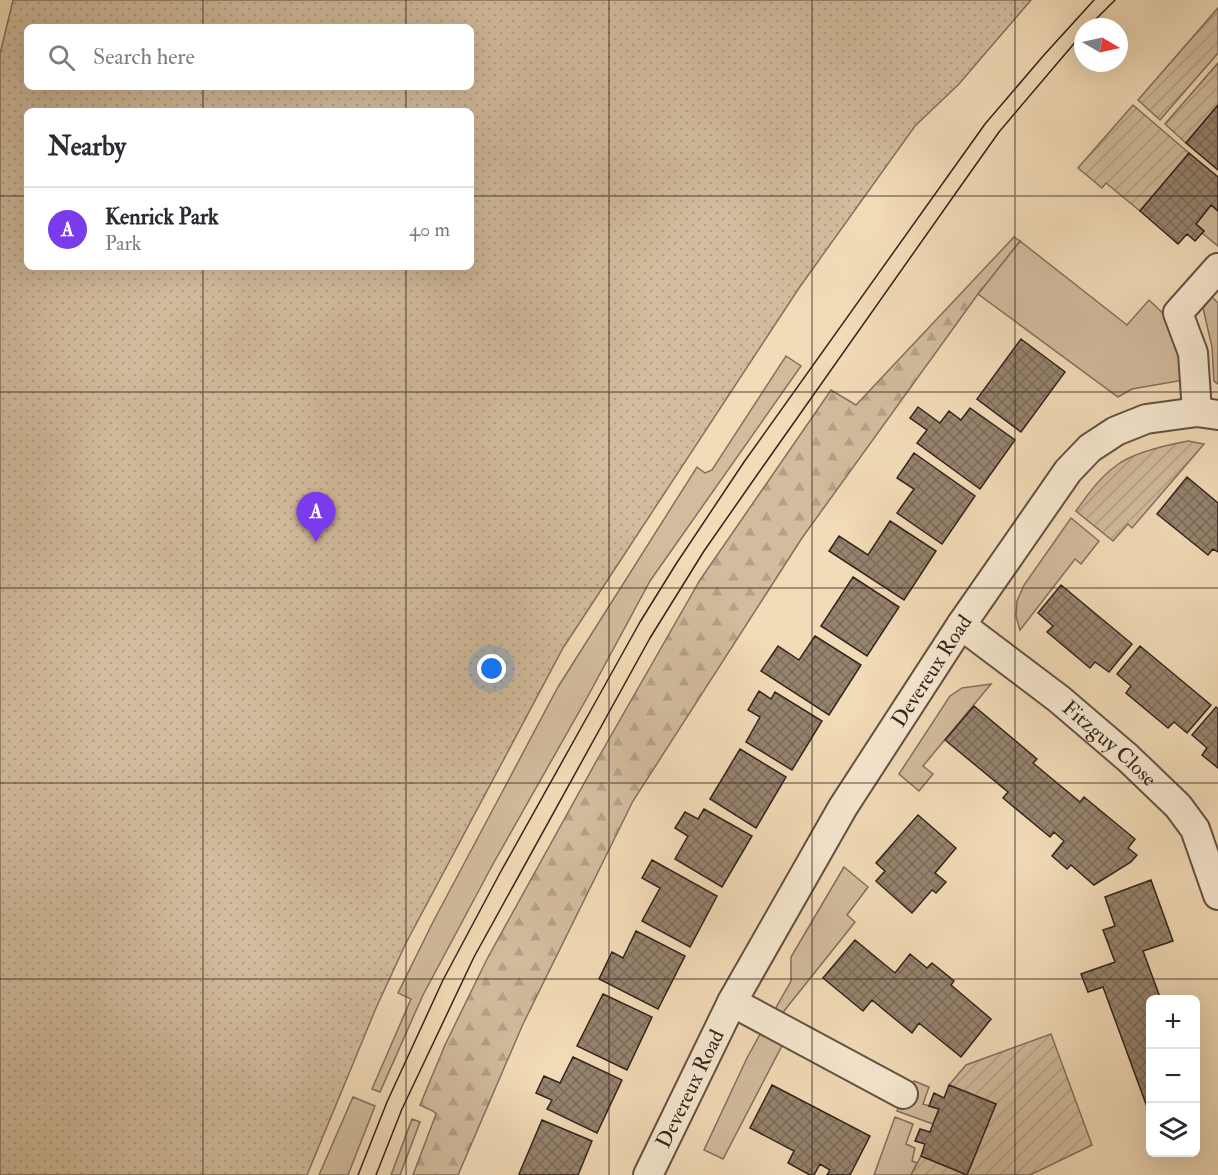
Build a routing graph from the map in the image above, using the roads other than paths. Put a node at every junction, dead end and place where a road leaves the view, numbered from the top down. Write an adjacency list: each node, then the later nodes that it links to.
1 (1218, 267): 2 (street, Devereux Road)
2 (1207, 414): 3 (street, Devereux Road)
3 (961, 625): 4 (street, Fitzguy Close); 5 (street, Devereux Road)
4 (1218, 895)
5 (732, 1002): 6 (street, Devereux Road); 7 (street, Devereux Road)
6 (903, 1094)
7 (648, 1175)

